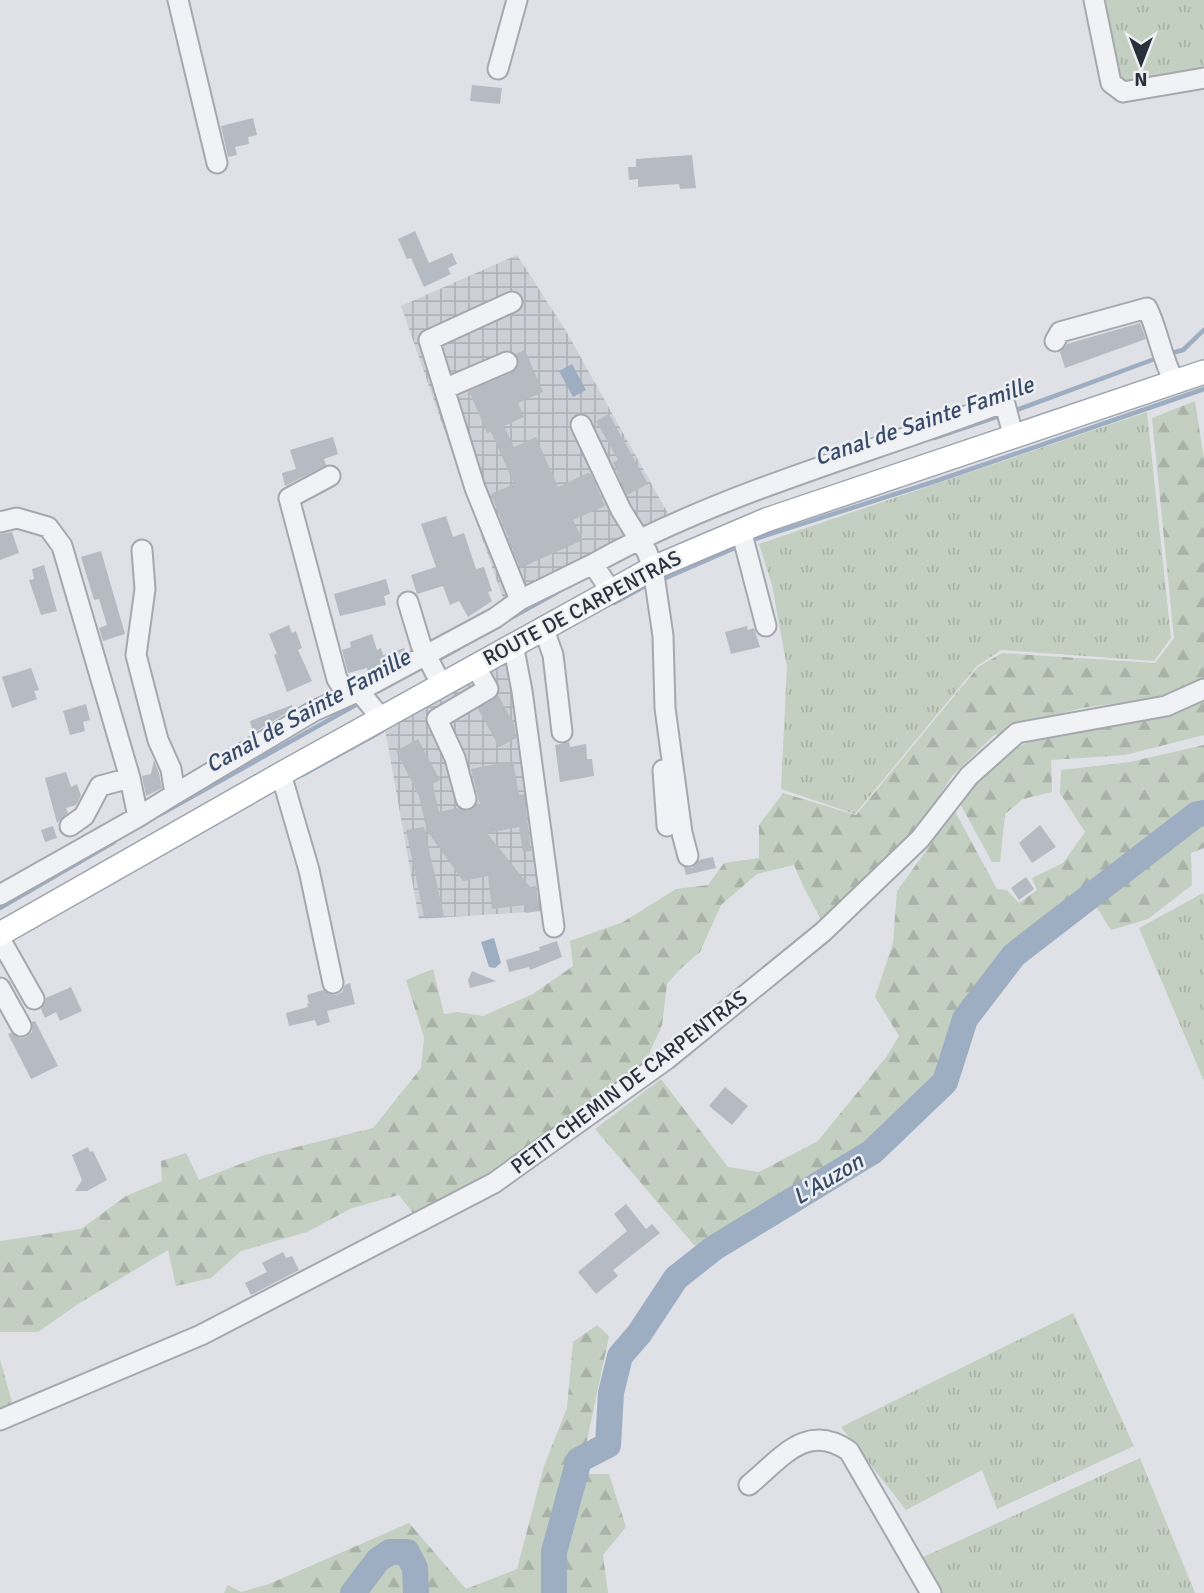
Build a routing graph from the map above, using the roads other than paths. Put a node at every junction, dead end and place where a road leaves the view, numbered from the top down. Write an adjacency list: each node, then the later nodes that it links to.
1 (178, 0): 6 (street)
2 (517, 0): 4 (street)
3 (1094, 0): 5 (street)
4 (498, 69)
5 (1204, 78)
6 (217, 163)
7 (512, 302): 12 (street)
8 (1055, 341): 11 (street)
9 (507, 362): 12 (street)
10 (1204, 372): 11 (main road, ROUTE DE CARPENTRAS)
11 (1175, 382): 14 (main road, ROUTE DE CARPENTRAS)
12 (444, 389): 23 (street)
13 (581, 425): 18 (street)
14 (1013, 435): 17 (main road, ROUTE DE CARPENTRAS); 18 (street)
15 (330, 476): 32 (street)
16 (0, 522): 37 (street)
17 (741, 530): 21 (main road, ROUTE DE CARPENTRAS); 25 (street)
18 (639, 538): 20 (street); 21 (street)
19 (142, 550): 38 (street)
20 (593, 564): 22 (street); 23 (street)
21 (653, 568): 22 (main road, ROUTE DE CARPENTRAS); 34 (street)
22 (610, 590): 26 (main road, ROUTE DE CARPENTRAS)
23 (520, 600): 28 (street)
24 (408, 602): 28 (street)
25 (766, 626)
26 (543, 627): 27 (main road, ROUTE DE CARPENTRAS); 35 (street)
27 (513, 644): 29 (main road, ROUTE DE CARPENTRAS); 45 (street)
28 (427, 656): 30 (street); 32 (street)
29 (475, 666): 30 (main road, ROUTE DE CARPENTRAS); 39 (street)
30 (441, 684): 33 (main road, ROUTE DE CARPENTRAS)
31 (1204, 689): 52 (street, PETIT CHEMIN DE CARPENTRAS)
32 (353, 693): 33 (street); 38 (street)
33 (381, 718): 36 (main road, ROUTE DE CARPENTRAS)
34 (668, 727): 41 (street); 43 (street)
35 (562, 732)
36 (281, 774): 46 (main road, ROUTE DE CARPENTRAS); 48 (street)
37 (130, 778): 40 (street); 42 (street)
38 (175, 794): 40 (street)
39 (466, 799)
40 (138, 817): 44 (street)
41 (667, 825)
42 (70, 826)
43 (688, 856)
44 (0, 895)
45 (554, 927)
46 (0, 933)
47 (0, 939): 50 (street)
48 (333, 983)
49 (0, 988): 51 (street)
50 (34, 999)
51 (21, 1026)
52 (0, 1420)
53 (749, 1485): 54 (street)
54 (931, 1593)

